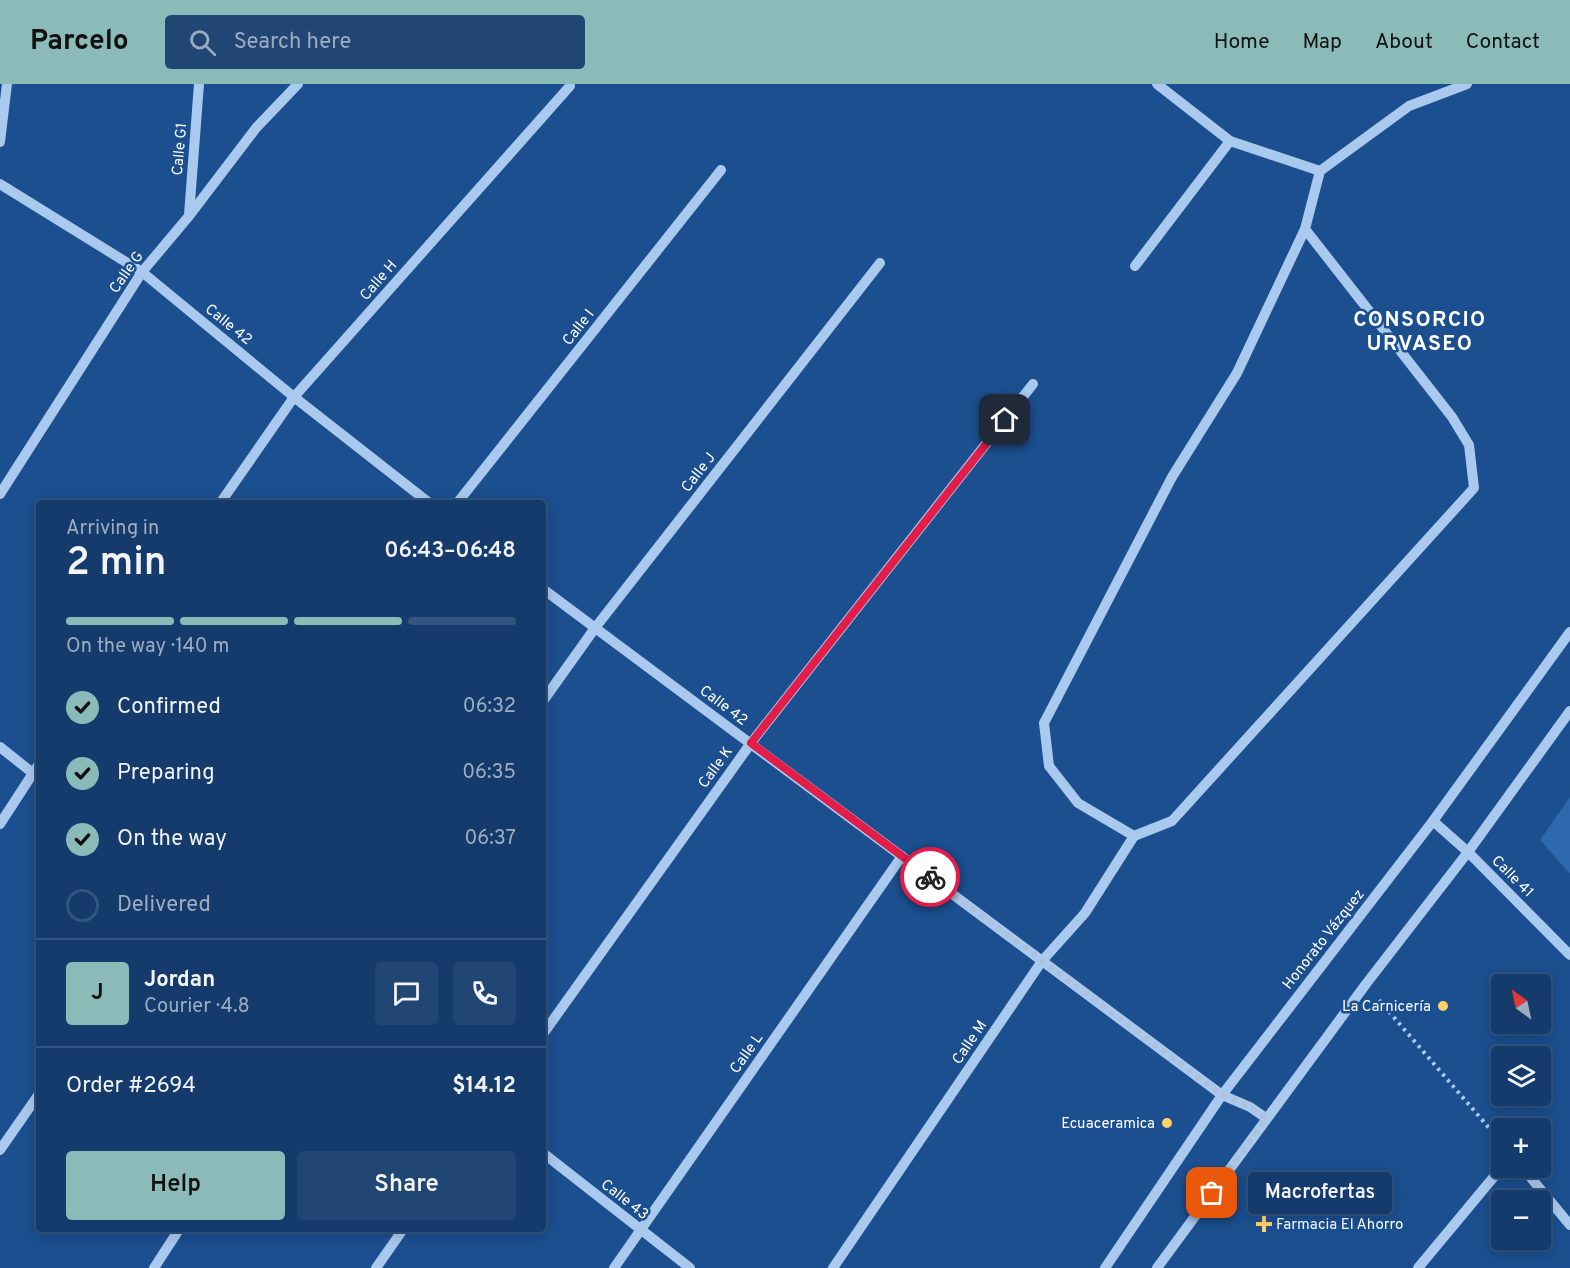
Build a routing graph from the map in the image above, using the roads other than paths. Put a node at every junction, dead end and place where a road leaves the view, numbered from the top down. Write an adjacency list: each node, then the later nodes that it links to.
1 (7, 84): 8 (street)
2 (199, 84): 12 (street, Calle G1)
3 (298, 84): 12 (street, Calle G)
4 (1157, 84): 7 (street)
5 (1467, 84): 10 (street)
6 (570, 86): 18 (street, Calle H)
7 (1230, 141): 10 (street); 15 (street)
8 (0, 142)
9 (722, 170): 22 (street, Calle I)
10 (1320, 171): 13 (street)
11 (0, 184): 16 (street, Calle 42)
12 (189, 216): 16 (street, Calle G)
13 (1305, 229): 34 (street); 34 (street)
14 (880, 263): 24 (street, Calle J)
15 (1135, 266)
16 (142, 272): 18 (street, Calle 42); 19 (street, Calle G)
17 (1033, 384): 28 (street, Calle K)
18 (294, 397): 20 (street, Calle H); 21 (street, Calle 42)
19 (0, 494)
20 (222, 500)
21 (425, 500)
22 (460, 500)
23 (546, 591): 24 (street, Calle 42)
24 (595, 628): 26 (street, Calle J); 28 (street, Calle 42)
25 (1570, 632): 32 (street, Honorato Vázquez)
26 (546, 697)
27 (1570, 711): 35 (street)
28 (751, 743): 36 (street, Calle 42); 39 (street, Calle K)
29 (0, 747): 30 (street)
30 (36, 771)
31 (36, 773): 33 (street)
32 (1433, 821): 35 (street, Calle 41); 40 (street, Honorato Vázquez)
33 (0, 824)
34 (1134, 836): 38 (street, Calle M)
35 (1468, 852): 37 (street, Calle 41); 42 (street)
36 (902, 856): 38 (street, Calle 42); 48 (street, Calle L)
37 (1570, 955)
38 (1042, 961): 40 (street, Calle 42); 55 (street, Calle M)
39 (546, 1030)
40 (1222, 1095): 42 (street, Calle 42); 56 (street, Honorato Vázquez)
41 (36, 1098): 43 (street)
42 (1266, 1118): 57 (street)
43 (0, 1150)
44 (546, 1155): 48 (street, Calle 43)
45 (1493, 1178): 58 (street)
46 (1531, 1178): 47 (street)
47 (1570, 1225)
48 (640, 1230): 53 (street, Calle L); 54 (street, Calle 43)
49 (177, 1232): 51 (street)
50 (401, 1232): 52 (street)
51 (154, 1268)
52 (375, 1268)
53 (614, 1268)
54 (690, 1268)
55 (833, 1268)
56 (1104, 1268)
57 (1157, 1268)
58 (1418, 1268)

